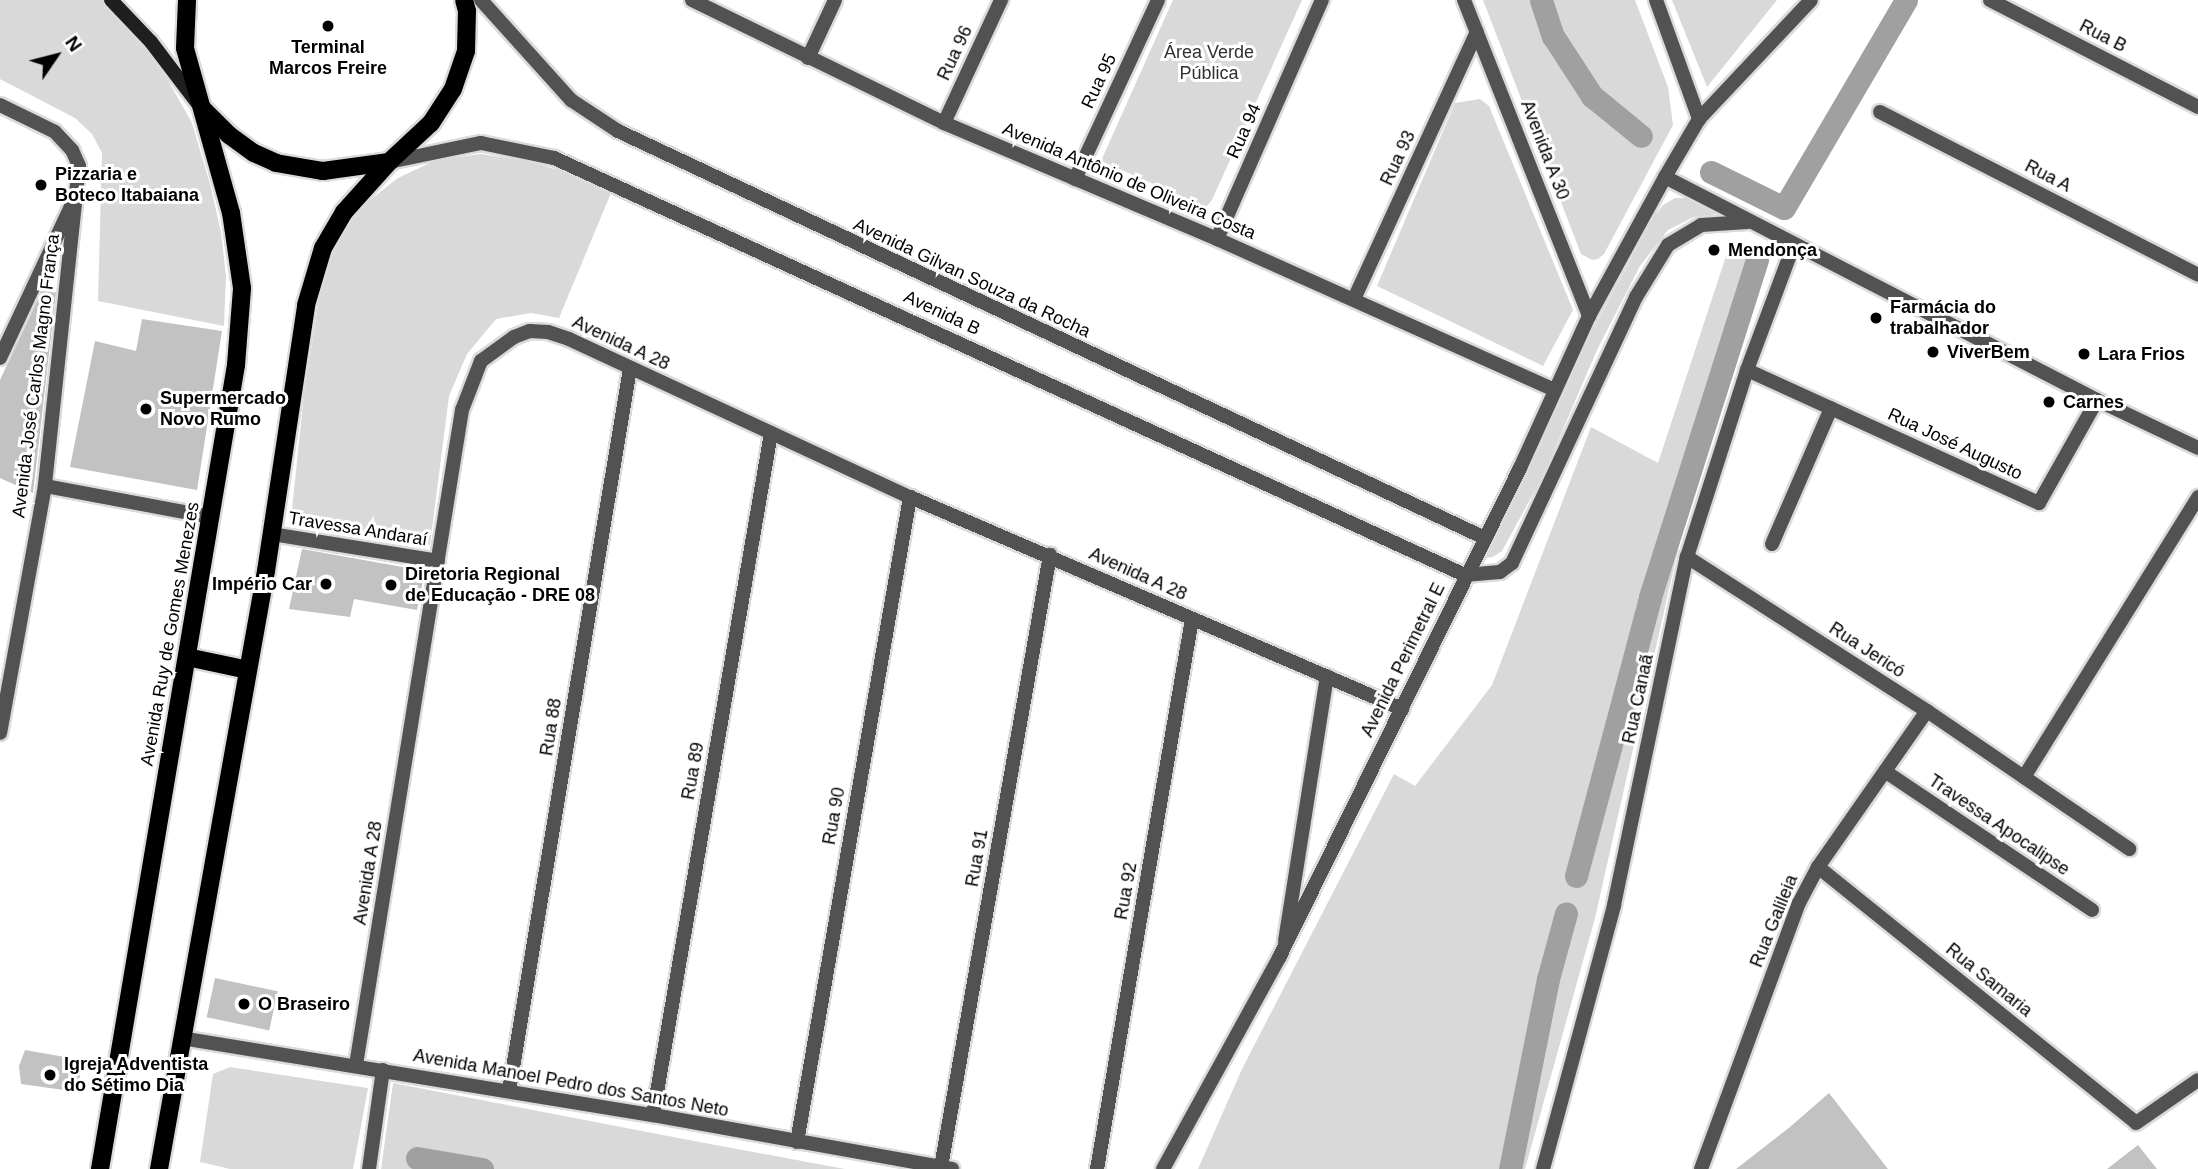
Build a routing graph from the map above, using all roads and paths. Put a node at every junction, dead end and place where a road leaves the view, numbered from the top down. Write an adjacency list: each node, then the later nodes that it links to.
1 (111, 0): 17 (main road)
2 (187, 0): 17 (main road, Avenida Ruy de Gomes Menezes)
3 (464, 0): 22 (main road)
4 (481, 0): 45 (street, Avenida Gilvan Souza da Rocha)
5 (692, 0): 15 (street, Avenida Antônio de Oliveira Costa)
6 (835, 0): 15 (street)
7 (1000, 0): 21 (street, Rua 96)
8 (1158, 0): 24 (street, Rua 95)
9 (1322, 0): 27 (street, Rua 94)
10 (1464, 0): 14 (street, Avenida A 30)
11 (1656, 0): 20 (street)
12 (1811, 0): 20 (street)
13 (1990, 0): 18 (street, Rua B)
14 (1477, 32): 30 (street, Rua 93); 31 (street, Avenida A 30)
15 (808, 58): 21 (street, Avenida Antônio de Oliveira Costa)
16 (0, 105): 25 (street, Avenida José Carlos Magno França)
17 (200, 107): 22 (main road); 43 (main road, Avenida Ruy de Gomes Menezes)
18 (2198, 107)
19 (1880, 112): 29 (street, Rua A)
20 (1699, 119): 23 (street)
21 (944, 123): 24 (street, Avenida Antônio de Oliveira Costa)
22 (389, 162): 44 (main road); 50 (street, Avenida B)
23 (1665, 177): 26 (street); 31 (street)
24 (1074, 179): 27 (street, Avenida Antônio de Oliveira Costa)
25 (77, 193): 32 (street); 40 (street, Avenida José Carlos Magno França)
26 (1749, 222): 28 (street); 50 (street, Avenida Perimetral E)
27 (1217, 239): 30 (street, Avenida Antônio de Oliveira Costa)
28 (1794, 244): 34 (street, Rua Canaã); 36 (street)
29 (2198, 275)
30 (1354, 299): 35 (street, Avenida Antônio de Oliveira Costa)
31 (1589, 316): 35 (street)
32 (0, 358)
33 (630, 369): 38 (street, Avenida A 28); 49 (street, Avenida A 28); 68 (street, Rua 88)
34 (1747, 370): 37 (street, Rua José Augusto); 48 (street, Rua Canaã)
35 (1555, 390): 45 (street)
36 (2097, 400): 37 (street, Rua José Augusto); 39 (street)
37 (1831, 408): 46 (street)
38 (771, 433): 41 (street, Avenida A 28); 69 (street, Rua 89)
39 (2198, 448)
40 (45, 486): 43 (street); 57 (street, Avenida José Carlos Magno França)
41 (910, 497): 47 (street, Avenida A 28); 70 (street, Rua 90)
42 (2198, 497): 59 (street)
43 (211, 517): 52 (main road, Avenida Ruy de Gomes Menezes)
44 (272, 534): 49 (street, Travessa Andaraí); 53 (main road)
45 (1485, 538): 50 (street)
46 (1772, 544)
47 (1050, 555): 51 (street, Avenida A 28); 71 (street, Rua 91)
48 (1687, 557): 56 (street, Rua Jericó); 77 (street, Rua Canaã)
49 (438, 562): 65 (street, Avenida A 28)
50 (1465, 575): 55 (street, Avenida Perimetral E)
51 (1192, 619): 54 (street, Avenida A 28); 75 (street, Rua 92)
52 (187, 657): 53 (main road); 72 (main road, Avenida Ruy de Gomes Menezes)
53 (248, 670): 64 (main road)
54 (1326, 676): 55 (street, Avenida A 28); 63 (street)
55 (1402, 709): 63 (street, Avenida Perimetral E)
56 (1927, 710): 58 (street, Rua Galileia); 59 (street, Rua Jericó)
57 (0, 733)
58 (1886, 772): 61 (street, Rua Galileia); 62 (street, Travessa Apocalipse)
59 (2024, 777): 60 (street, Rua Jericó)
60 (2129, 849)
61 (1818, 867): 67 (street, Rua Samaria); 78 (street, Rua Galileia)
62 (2092, 911)
63 (1284, 947): 76 (street, Avenida Perimetral E)
64 (181, 1038): 65 (street, Avenida Manoel Pedro dos Santos Neto); 73 (main road)
65 (356, 1065): 66 (street, Avenida Manoel Pedro dos Santos Neto)
66 (383, 1070): 68 (street, Avenida Manoel Pedro dos Santos Neto); 74 (street)
67 (2198, 1080)
68 (509, 1091): 69 (street, Avenida Manoel Pedro dos Santos Neto)
69 (653, 1115): 70 (street, Avenida Manoel Pedro dos Santos Neto)
70 (797, 1142): 71 (street, Avenida Manoel Pedro dos Santos Neto)
71 (947, 1168)
72 (100, 1169)
73 (159, 1169)
74 (369, 1169)
75 (1097, 1169)
76 (1163, 1169)
77 (1543, 1169)
78 (1701, 1169)

